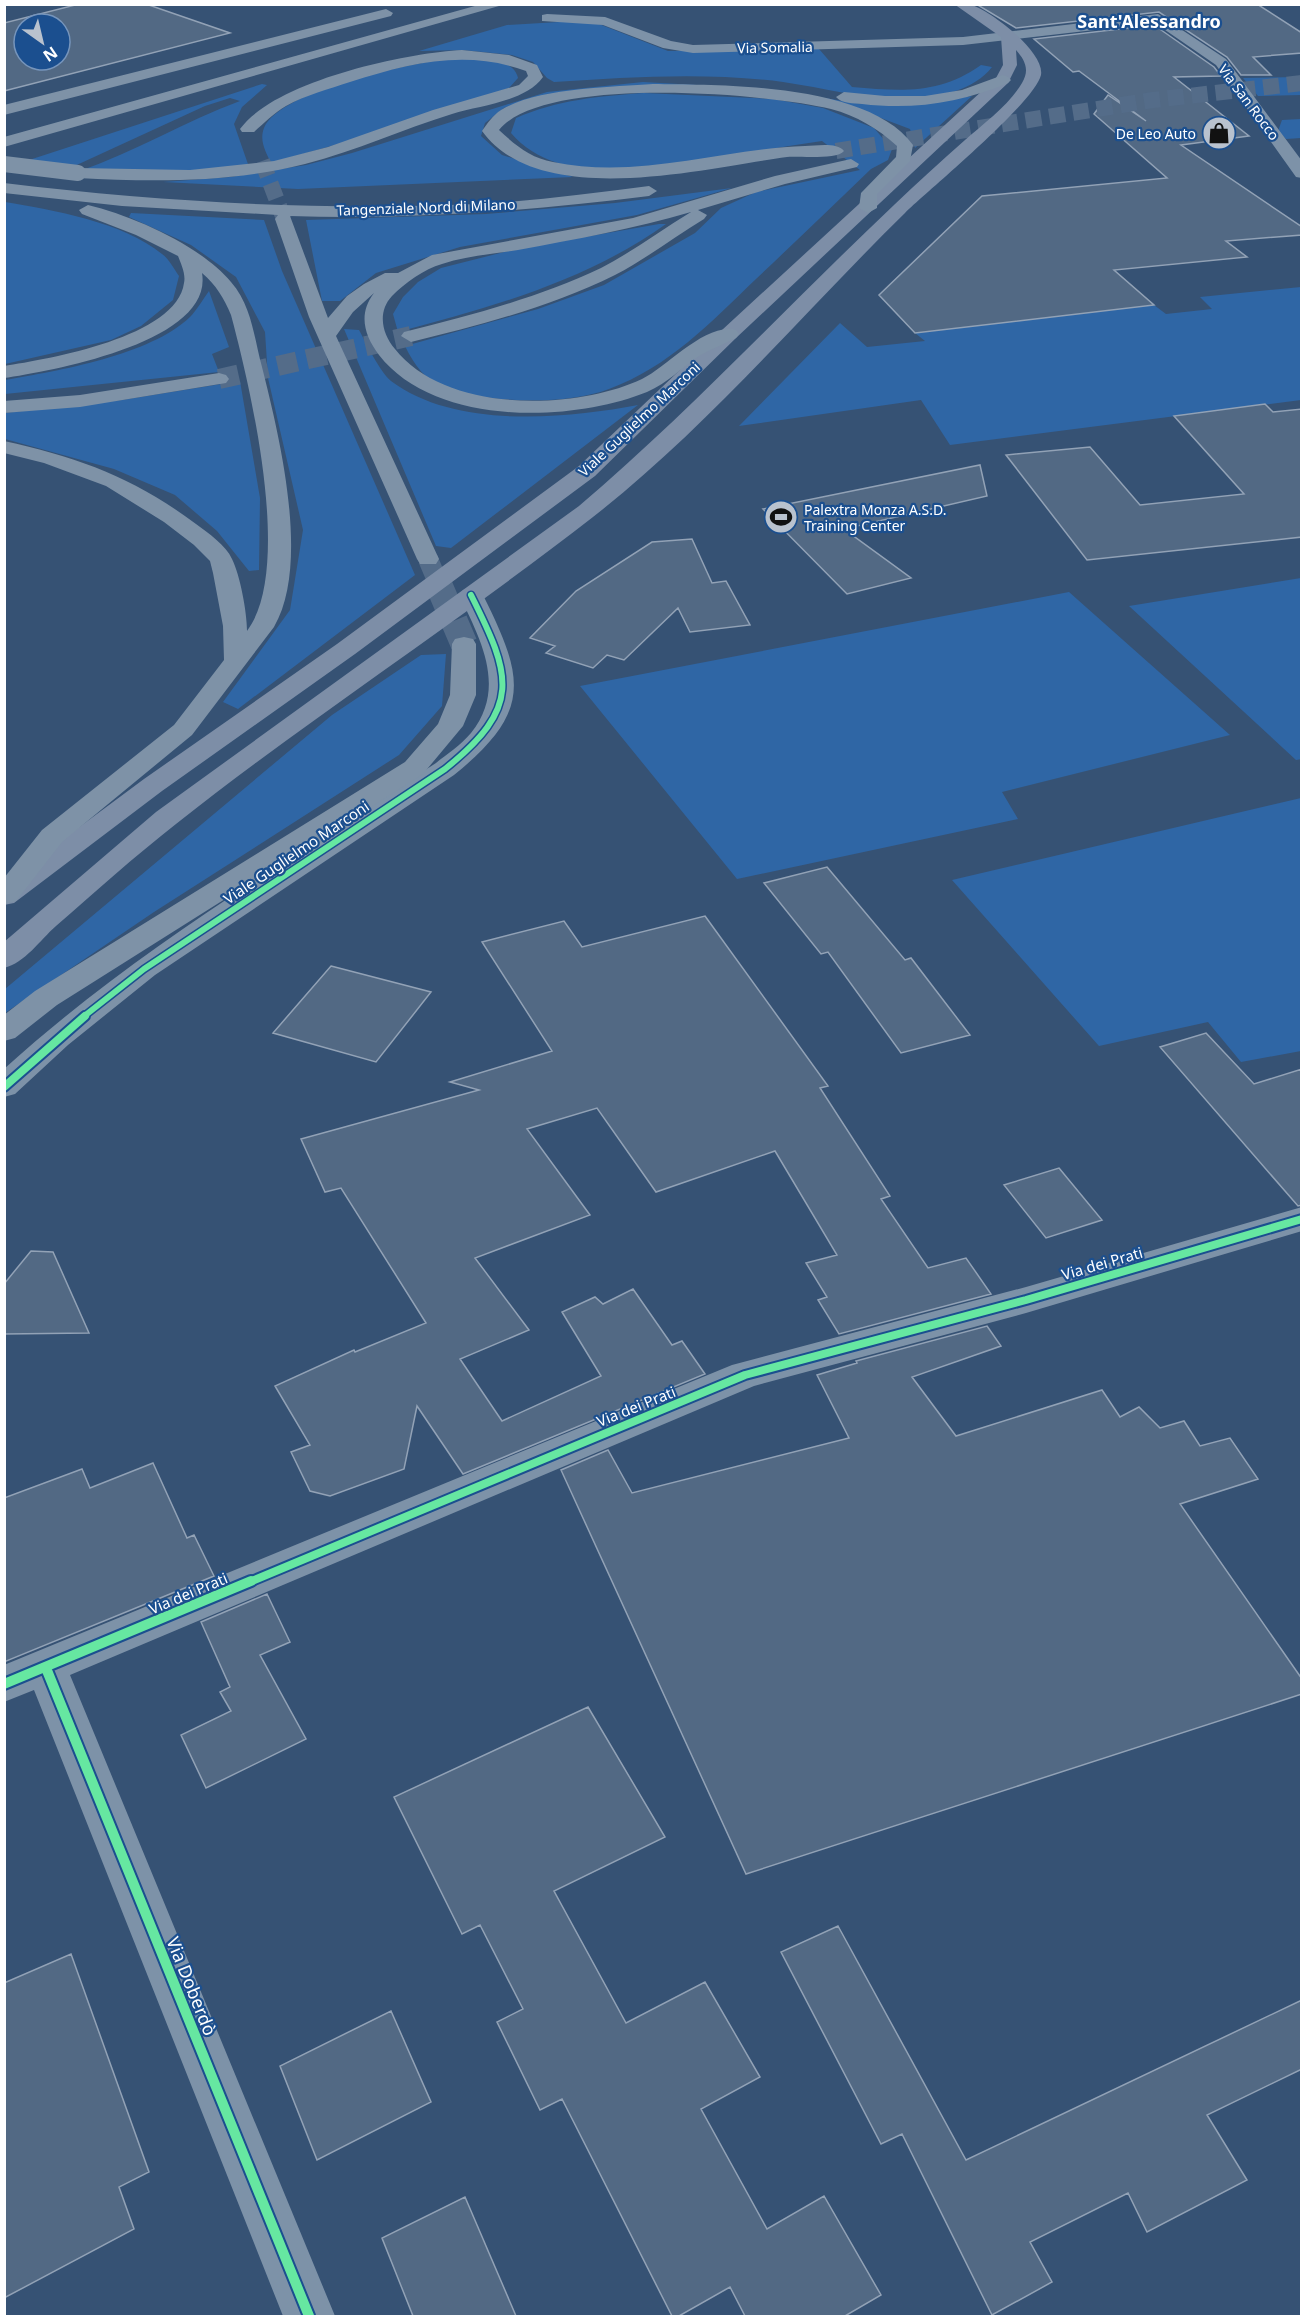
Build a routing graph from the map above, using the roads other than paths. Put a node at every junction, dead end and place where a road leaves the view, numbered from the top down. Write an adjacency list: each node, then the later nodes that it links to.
1 (448, 4): 14 (highway)
2 (499, 4): 16 (highway)
3 (961, 4): 8 (main road)
4 (515, 7): 9 (highway)
5 (400, 10): 13 (highway)
6 (1161, 11): 8 (street, Via Somalia); 19 (street, Via San Rocco)
7 (547, 18): 8 (street, Via Somalia)
8 (1008, 37): 11 (main road); 44 (main road)
9 (353, 56): 10 (highway); 18 (highway)
10 (304, 74)
11 (1003, 80): 15 (highway); 32 (main road, Viale Guglielmo Marconi)
12 (259, 99): 15 (highway)
13 (4, 110)
14 (4, 125)
15 (386, 134): 25 (highway)
16 (4, 142)
17 (1302, 143): 19 (street)
18 (56, 144)
19 (1280, 144): 23 (street, Via San Rocco)
20 (37, 151): 22 (highway)
21 (844, 158): 25 (highway, Tangenziale Nord di Milano); 26 (highway); 29 (highway); 32 (highway)
22 (4, 164): 25 (highway, bridge)
23 (1302, 173)
24 (4, 174): 25 (highway, Tangenziale Nord di Milano)
25 (73, 178)
26 (720, 181)
27 (4, 188): 31 (highway, Tangenziale Nord di Milano)
28 (663, 189): 31 (highway, Tangenziale Nord di Milano)
29 (745, 190): 35 (highway); 38 (highway)
30 (4, 195): 31 (highway)
31 (29, 195): 34 (highway)
32 (868, 208): 36 (main road, Viale Guglielmo Marconi)
33 (284, 219): 37 (highway)
34 (186, 255): 39 (highway); 46 (highway)
35 (421, 265): 36 (highway); 37 (highway)
36 (729, 334): 47 (main road, Viale Guglielmo Marconi)
37 (327, 335): 43 (highway)
38 (411, 336)
39 (4, 372)
40 (219, 379): 41 (highway)
41 (4, 407)
42 (4, 447): 46 (highway)
43 (428, 559)
44 (471, 595): 48 (main road); 50 (street, Viale Guglielmo Marconi)
45 (464, 644): 49 (highway)
46 (236, 660): 47 (highway)
47 (5, 896)
48 (4, 959)
49 (4, 1030)
50 (4, 1087)
51 (1302, 1219): 52 (street, Via dei Prati)
52 (46, 1668): 53 (street, Via dei Prati); 54 (street, Via Doberdò)
53 (4, 1684)
54 (309, 2316)

